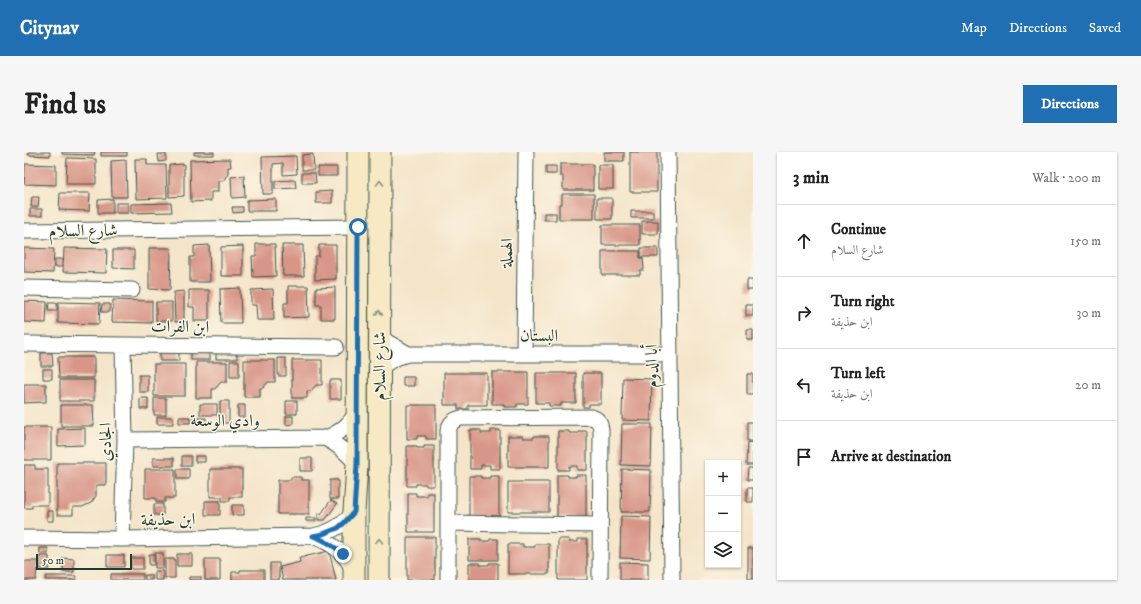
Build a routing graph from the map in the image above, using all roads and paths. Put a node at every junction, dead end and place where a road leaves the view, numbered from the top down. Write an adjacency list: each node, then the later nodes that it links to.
1 (358, 152): 5 (main road, شارع السلام)
2 (380, 152): 9 (main road, شارع السلام, one-way to 2)
3 (526, 152): 14 (street, الهملة)
4 (668, 152): 15 (street, أبا الدوم)
5 (358, 227): 6 (street, شارع السلام); 17 (main road, شارع السلام)
6 (24, 231)
7 (24, 288): 8 (street)
8 (132, 290)
9 (379, 334): 13 (street); 16 (main road, شارع السلام)
10 (24, 344): 11 (street, ابن الفرات)
11 (123, 345): 12 (street, ابن الفرات); 19 (street, الجادي)
12 (336, 347)
13 (408, 354): 14 (street, البستان); 16 (street, البستان)
14 (524, 354): 15 (street, البستان)
15 (670, 354): 31 (street, أبا الدوم)
16 (379, 370): 28 (main road, شارع السلام, one-way to 16)
17 (357, 412): 18 (street, وادي الوسعة); 20 (main road, شارع السلام)
18 (325, 438): 19 (street, وادي الوسعة); 20 (street)
19 (125, 440): 26 (street, الجادي)
20 (357, 465): 21 (main road, شارع السلام)
21 (354, 512): 24 (street, ابن حذيفة); 27 (main road, شارع السلام)
22 (448, 523): 23 (street); 23 (street); 29 (street)
23 (600, 525): 30 (street)
24 (313, 536): 26 (street, ابن حذيفة); 27 (street, ابن حذيفة)
25 (24, 538): 26 (street, ابن حذيفة)
26 (122, 539)
27 (354, 577)
28 (379, 580)
29 (448, 580)
30 (600, 580)
31 (672, 580)

